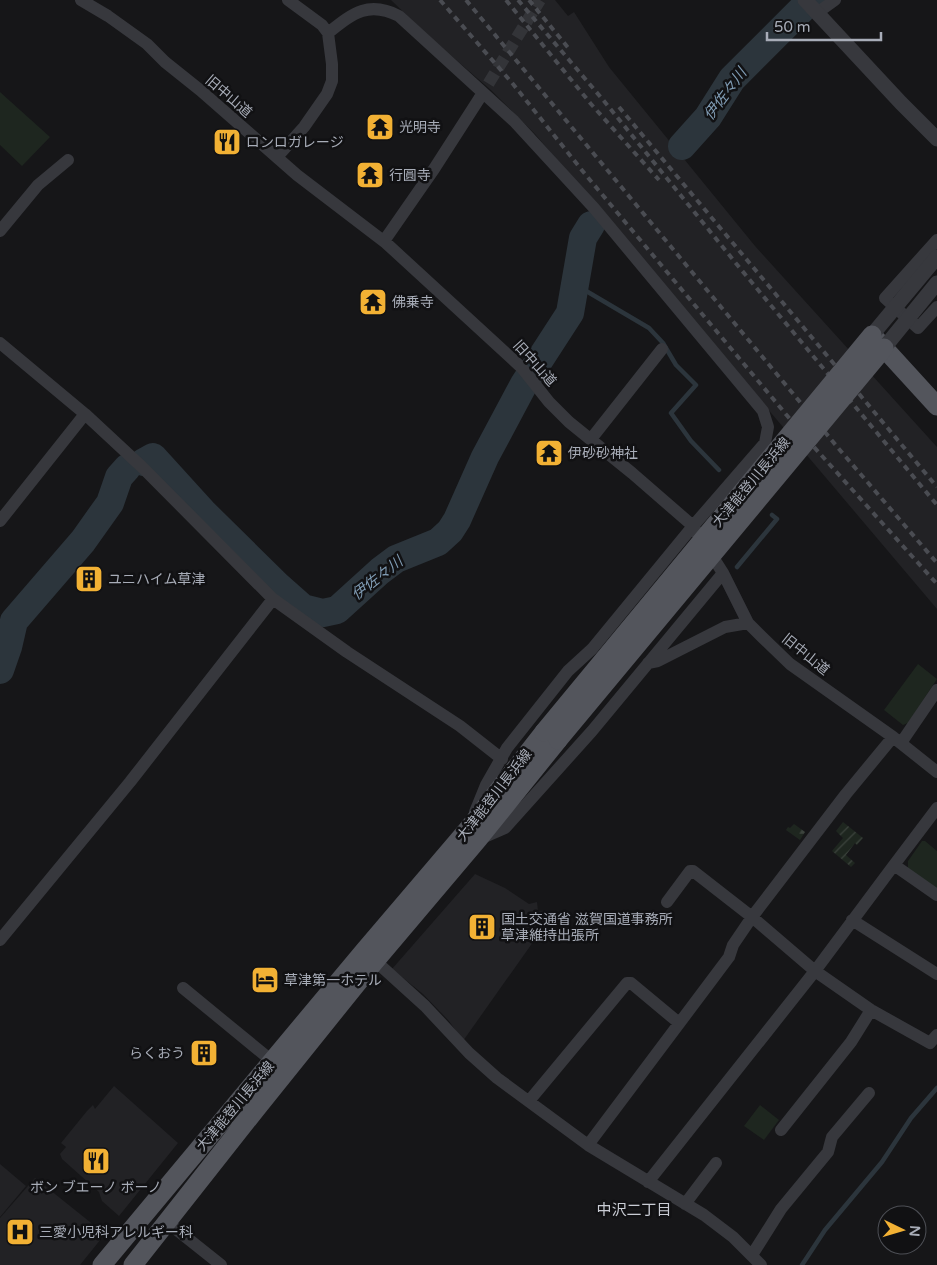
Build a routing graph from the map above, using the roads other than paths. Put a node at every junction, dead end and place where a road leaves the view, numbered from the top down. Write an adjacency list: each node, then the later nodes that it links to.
1 (80, 0): 8 (street, 旧中山道)
2 (288, 0): 5 (street)
3 (835, 0): 4 (street)
4 (812, 8): 7 (street)
5 (328, 33): 8 (street); 23 (street)
6 (480, 99): 12 (street)
7 (937, 139)
8 (277, 157): 12 (street, 旧中山道)
9 (68, 160): 10 (street)
10 (0, 231)
11 (937, 240): 15 (street)
12 (384, 241): 21 (street, 旧中山道)
13 (937, 257): 16 (street, bridge)
14 (937, 283): 16 (street, bridge)
15 (937, 307)
16 (878, 342): 19 (main road); 33 (main road, 大津能登川長浜線, bridge)
17 (0, 343): 20 (street)
18 (662, 350): 21 (street)
19 (937, 406)
20 (84, 414): 22 (street); 25 (street)
21 (591, 440): 23 (street, 旧中山道)
22 (0, 521)
23 (693, 526): 24 (street, 旧中山道); 30 (street)
24 (723, 573): 26 (street, 旧中山道); 27 (street)
25 (273, 599): 30 (street); 39 (street)
26 (748, 623): 27 (street); 29 (street, 旧中山道)
27 (648, 663): 33 (street)
28 (937, 690): 29 (street)
29 (897, 740): 31 (street, 旧中山道); 37 (street)
30 (502, 759): 33 (street)
31 (937, 772)
32 (937, 808): 34 (street)
33 (474, 833): 40 (main road, 大津能登川長浜線)
34 (894, 865): 35 (street); 38 (street)
35 (937, 895)
36 (667, 902): 37 (street)
37 (752, 917): 41 (street); 45 (street)
38 (852, 920): 41 (street); 42 (street)
39 (0, 940)
40 (370, 956): 47 (main road, 大津能登川長浜線); 49 (street); 55 (main road, 大津能登川長浜線)
41 (815, 971): 44 (street); 53 (street)
42 (937, 974)
43 (183, 988): 47 (street)
44 (871, 1010): 46 (street); 50 (street)
45 (679, 1022): 49 (street); 51 (street)
46 (935, 1042)
47 (272, 1061): 57 (main road, 大津能登川長浜線)
48 (869, 1092): 56 (street)
49 (530, 1101): 51 (street)
50 (781, 1130)
51 (588, 1145): 53 (street)
52 (716, 1163): 54 (street)
53 (648, 1182): 54 (street)
54 (685, 1204): 56 (street)
55 (167, 1222): 58 (main road, 大津能登川長浜線); 59 (street)
56 (752, 1255): 60 (street)
57 (102, 1265)
58 (133, 1265)
59 (221, 1265)
60 (761, 1265)

